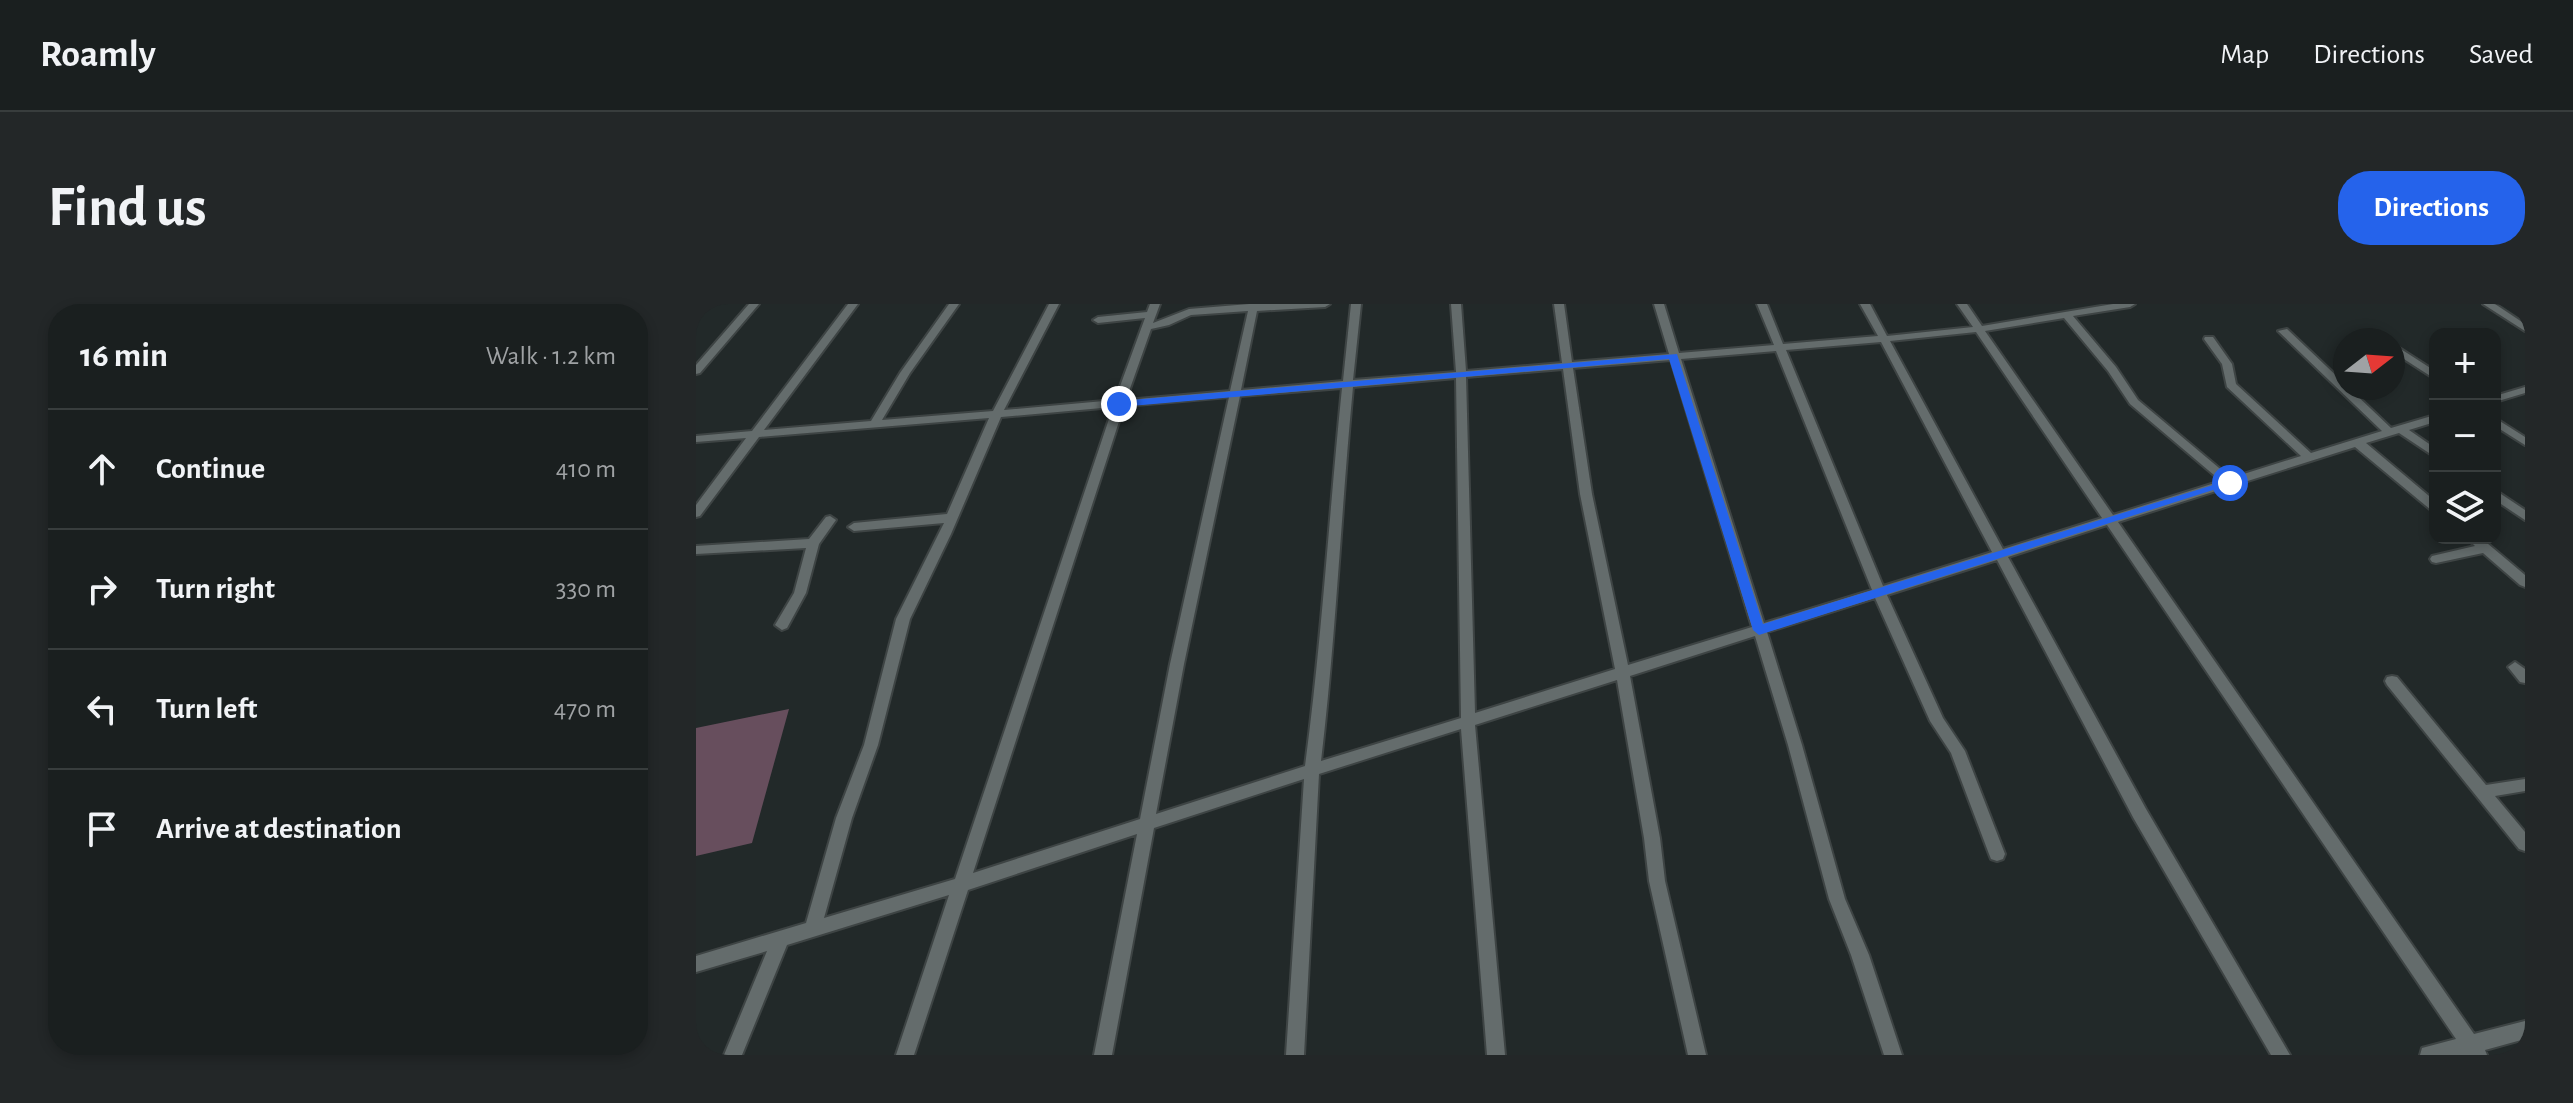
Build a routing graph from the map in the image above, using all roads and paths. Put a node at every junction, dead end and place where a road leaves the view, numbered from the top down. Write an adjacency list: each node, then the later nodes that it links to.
1 (754, 304): 28 (street)
2 (853, 304): 41 (street)
3 (954, 304): 38 (street)
4 (1054, 304): 36 (street)
5 (1325, 304): 15 (street)
6 (1356, 304): 31 (street)
7 (1456, 304): 30 (street)
8 (1559, 304): 27 (street)
9 (1659, 304): 26 (street)
10 (1762, 304): 24 (street)
11 (1865, 304): 22 (street)
12 (1962, 304): 20 (street)
13 (2130, 304): 17 (street)
14 (2488, 304): 19 (street)
15 (1254, 306): 16 (street); 33 (street)
16 (1151, 315): 18 (street); 35 (street)
17 (2067, 315): 20 (street); 47 (street)
18 (1098, 320)
19 (2525, 328)
20 (1979, 329): 22 (street); 54 (street)
21 (2283, 331): 40 (street)
22 (1883, 339): 24 (street); 60 (street)
23 (2209, 339): 46 (street)
24 (1780, 346): 26 (street); 63 (street)
25 (2405, 355): 29 (street)
26 (1673, 356): 27 (street); 65 (street)
27 (1569, 365): 30 (street); 66 (street)
28 (696, 371)
29 (2429, 372)
30 (1461, 373): 31 (street); 68 (street)
31 (1348, 383): 33 (street); 69 (street)
32 (2525, 390): 34 (street)
33 (1235, 394): 35 (street); 72 (street)
34 (2501, 397)
35 (1119, 404): 36 (street); 75 (street)
36 (996, 415): 38 (street); 52 (street)
37 (2429, 420): 40 (street)
38 (874, 425): 41 (street)
39 (2501, 425): 43 (street)
40 (2394, 430): 44 (street); 45 (street)
41 (756, 434): 42 (street); 50 (street)
42 (696, 439)
43 (2525, 442)
44 (2358, 443): 46 (street); 49 (street)
45 (2429, 450)
46 (2310, 458): 47 (street)
47 (2230, 483): 54 (street)
48 (2501, 498): 51 (street)
49 (2429, 502)
50 (696, 513)
51 (2525, 516)
52 (952, 518): 55 (street); 76 (street)
53 (830, 520): 56 (street)
54 (2111, 520): 60 (street); 80 (street)
55 (854, 527)
56 (813, 543): 59 (street); 64 (street)
57 (2480, 544): 58 (street)
58 (2485, 548): 61 (street); 62 (street)
59 (696, 550)
60 (2002, 554): 63 (street); 88 (street)
61 (2436, 559)
62 (2525, 582)
63 (1879, 592): 65 (street); 74 (street)
64 (782, 625)
65 (1759, 630): 66 (street); 87 (street)
66 (1622, 674): 68 (street); 86 (street)
67 (2392, 681): 71 (street)
68 (1468, 723): 69 (street); 85 (street)
69 (1312, 770): 72 (street); 84 (street)
70 (2525, 785): 71 (street)
71 (2483, 792): 73 (street)
72 (1145, 826): 75 (street); 83 (street)
73 (2525, 844)
74 (1997, 854)
75 (962, 884): 76 (street); 82 (street)
76 (813, 928): 77 (street)
77 (781, 938): 78 (street); 81 (street)
78 (696, 964)
79 (2525, 1030): 80 (street)
80 (2474, 1049): 89 (street)
81 (733, 1055)
82 (905, 1055)
83 (1103, 1055)
84 (1295, 1055)
85 (1496, 1055)
86 (1697, 1055)
87 (1893, 1055)
88 (2281, 1055)
89 (2429, 1055)

